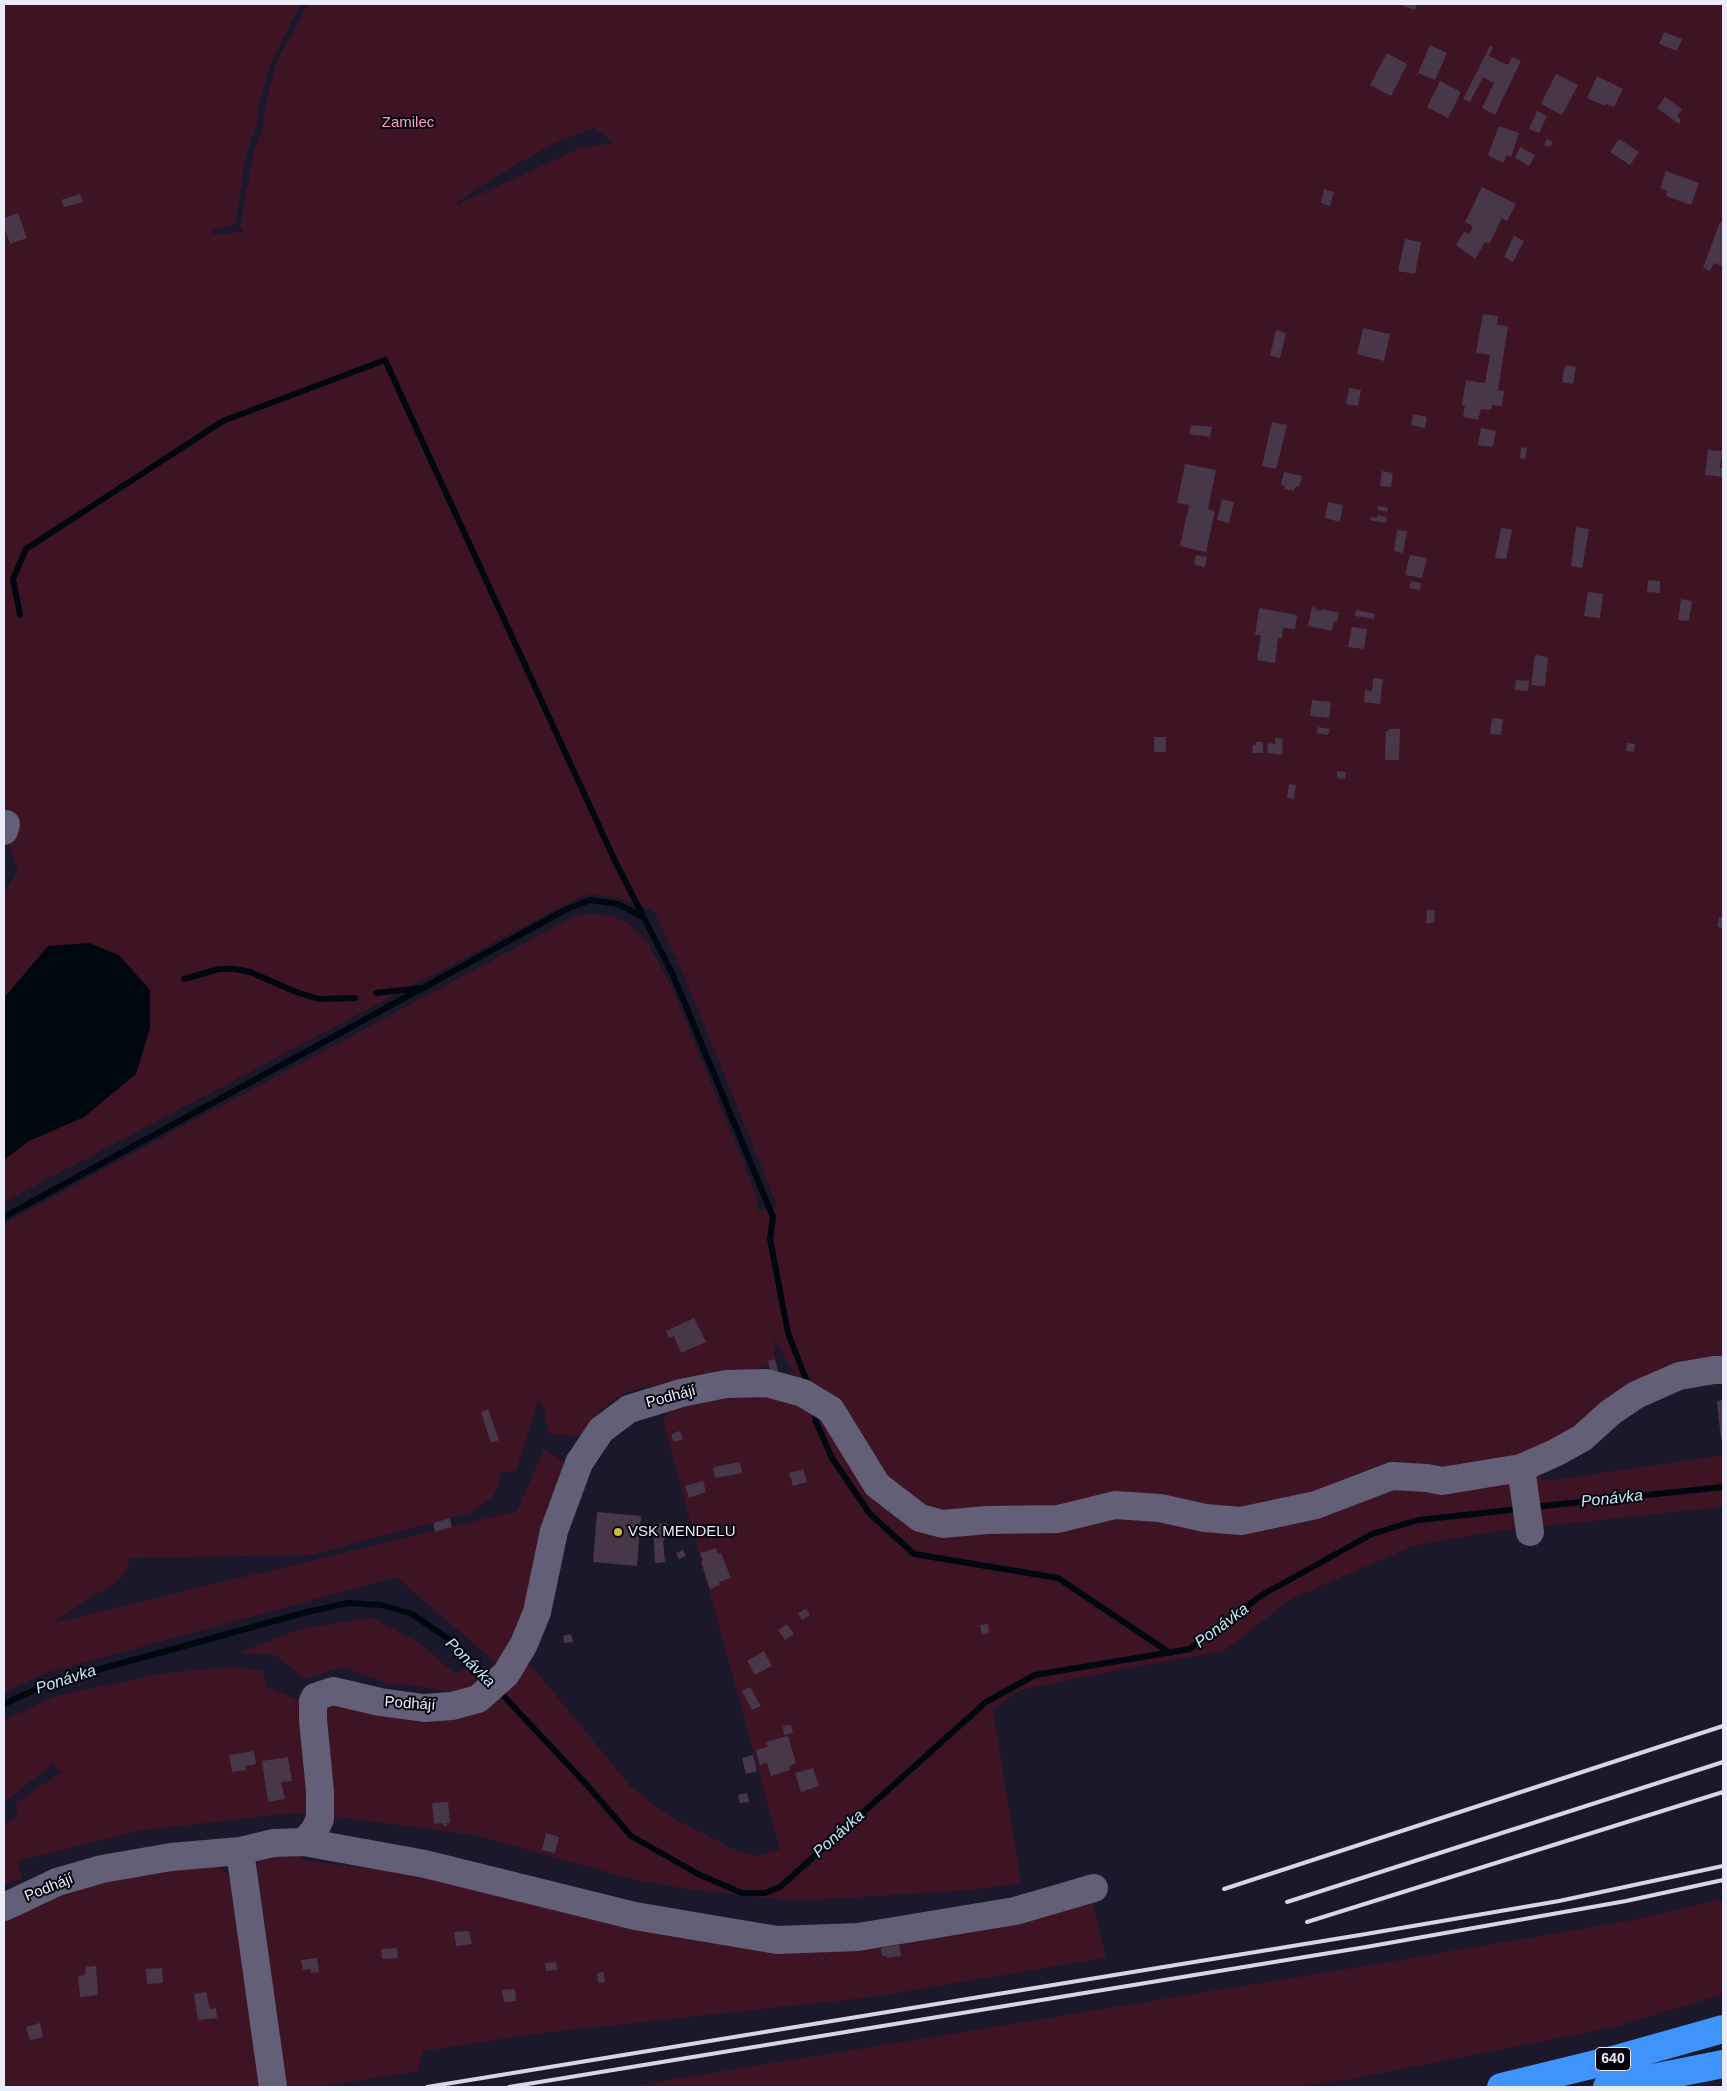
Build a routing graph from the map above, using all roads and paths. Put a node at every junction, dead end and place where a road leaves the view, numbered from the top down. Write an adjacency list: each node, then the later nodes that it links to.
1 (1723, 1370): 2 (lane)
2 (1521, 1468): 3 (lane); 4 (lane, Podhájí)
3 (1530, 1532)
4 (304, 1842): 5 (lane, Podhájí); 6 (lane)
5 (240, 1851): 7 (lane, Podhájí); 10 (lane)
6 (1094, 1888)
7 (4, 1906)
8 (1723, 2029): 11 (highway, 640)
9 (1723, 2064): 12 (highway)
10 (271, 2075)
11 (1501, 2087)
12 (1607, 2087)

